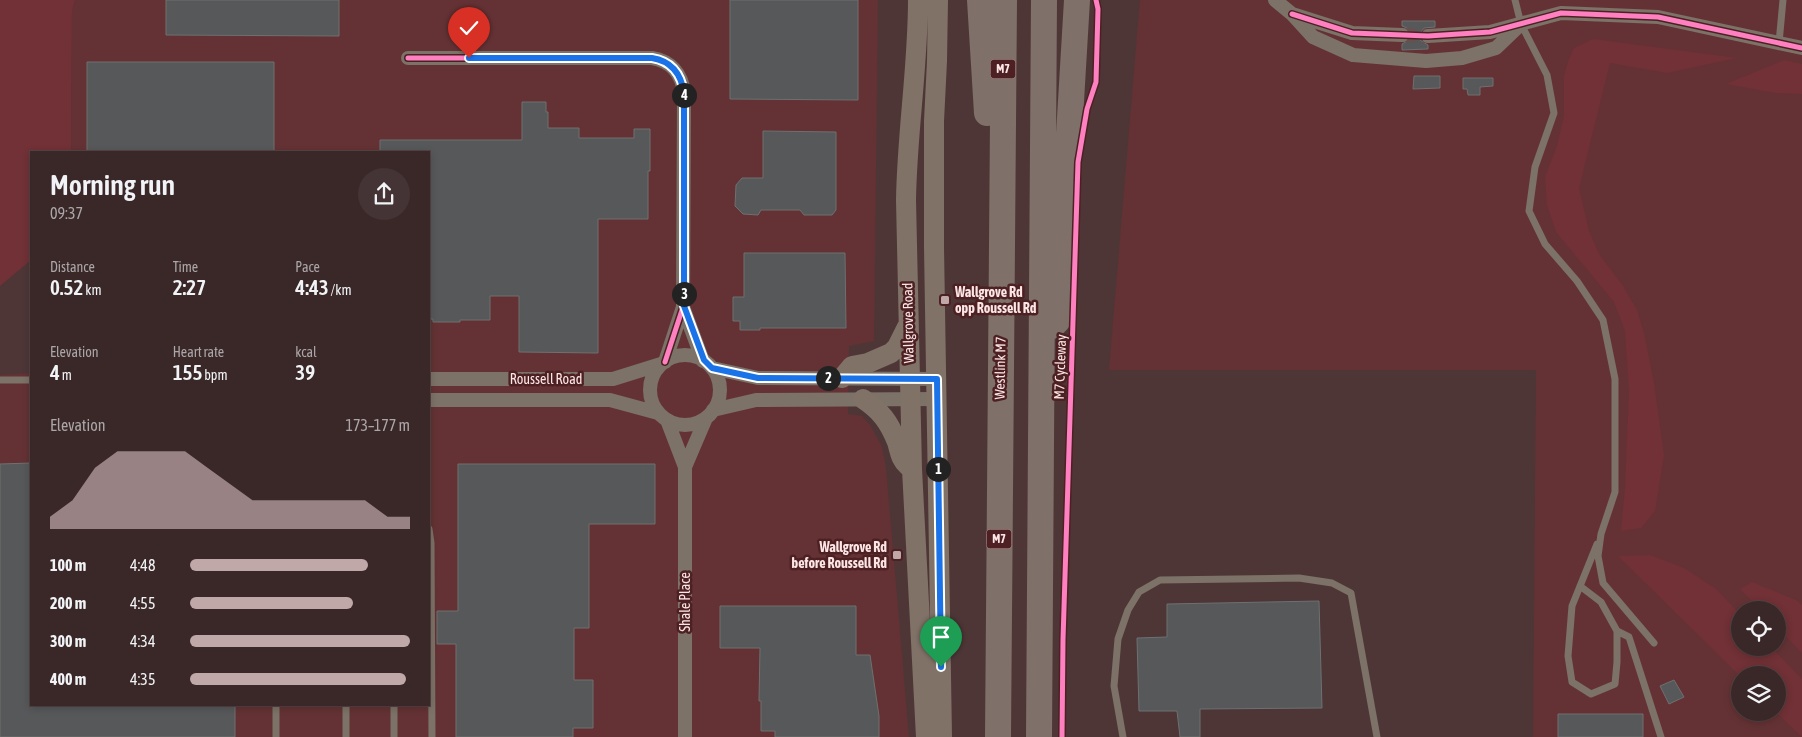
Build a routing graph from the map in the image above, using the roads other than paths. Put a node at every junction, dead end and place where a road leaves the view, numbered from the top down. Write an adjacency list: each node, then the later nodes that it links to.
1 (918, 0): 19 (main road, Wallgrove Road)
2 (938, 0): 26 (main road, Wallgrove Road)
3 (980, 0): 17 (highway)
4 (1004, 0): 17 (highway, Westlink M7 / M7)
5 (1044, 0): 20 (highway)
6 (1077, 0): 20 (highway)
7 (1275, 0): 10 (street)
8 (1514, 0): 11 (lane)
9 (1783, 0): 14 (lane)
10 (1292, 14): 11 (street); 12 (street)
11 (1521, 24): 13 (street); 14 (street); 37 (lane)
12 (1402, 35)
13 (1428, 36)
14 (1779, 43): 15 (street)
15 (1802, 48)
16 (408, 58): 18 (street)
17 (1002, 137): 52 (highway, Westlink M7 / M7)
18 (684, 306): 21 (street); 22 (street)
19 (908, 326): 23 (main road); 25 (main road, Wallgrove Road)
20 (1041, 336): 53 (highway)
21 (663, 363): 22 (street); 24 (street, Roussell Road); 34 (street)
22 (708, 364): 23 (street); 33 (street)
23 (842, 378): 25 (street)
24 (430, 379)
25 (909, 379): 26 (street); 32 (main road, Wallgrove Road)
26 (937, 379): 30 (main road, Wallgrove Road)
27 (0, 380): 28 (lane)
28 (30, 380)
29 (863, 399): 32 (street); 33 (street); 36 (main road)
30 (937, 399): 32 (street); 51 (main road, Wallgrove Road)
31 (430, 400): 34 (street, Roussell Road)
32 (909, 400): 36 (main road, Wallgrove Road)
33 (710, 414): 34 (street); 35 (street, Shale Place)
34 (662, 416): 35 (street, Shale Place)
35 (685, 467): 49 (street, Shale Place)
36 (912, 469): 50 (main road, Wallgrove Road)
37 (1601, 534): 39 (lane); 41 (lane)
38 (430, 536): 48 (lane)
39 (1580, 586): 40 (lane); 40 (lane)
40 (1616, 631): 56 (lane)
41 (1654, 644)
42 (276, 706): 45 (lane)
43 (346, 706): 46 (lane)
44 (394, 706): 47 (lane)
45 (276, 737)
46 (346, 737)
47 (394, 737)
48 (432, 737)
49 (685, 737)
50 (926, 737)
51 (942, 737)
52 (998, 737)
53 (1039, 737)
54 (1124, 737): 55 (lane)
55 (1377, 737)
56 (1660, 737)

